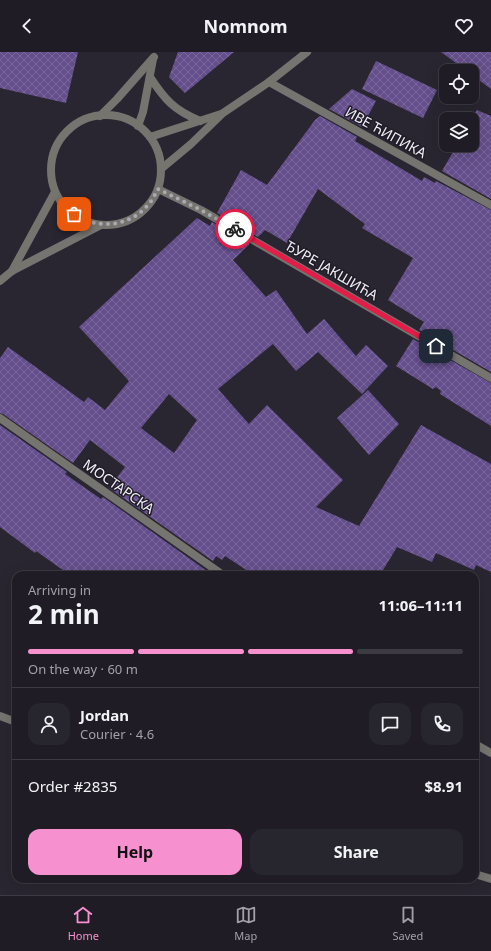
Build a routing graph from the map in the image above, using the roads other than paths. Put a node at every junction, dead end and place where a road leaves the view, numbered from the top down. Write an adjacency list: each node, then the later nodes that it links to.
1 (307, 52): 4 (street)
2 (154, 55): 3 (street); 6 (street)
3 (150, 77): 7 (street); 8 (street)
4 (269, 82): 5 (street); 13 (street, ИВЕ ЋИПИКА)
5 (224, 113): 7 (street); 10 (street)
6 (100, 116): 8 (street); 12 (street)
7 (200, 121): 9 (street)
8 (138, 126): 9 (street)
9 (150, 137): 10 (street)
10 (161, 169): 11 (street)
11 (158, 189): 14 (street); 17 (street, ЂУРЕ ЈАКШИЋА)
12 (55, 192): 14 (street); 15 (street)
13 (491, 205)
14 (101, 225): 15 (street)
15 (12, 271): 16 (street)
16 (0, 281)
17 (491, 378)
18 (0, 418): 19 (street, МОСТАРСКА)
19 (217, 571)
20 (0, 716): 21 (street)
21 (12, 720)
22 (479, 746): 23 (street)
23 (491, 753)
24 (479, 875): 25 (street)
25 (491, 879)

